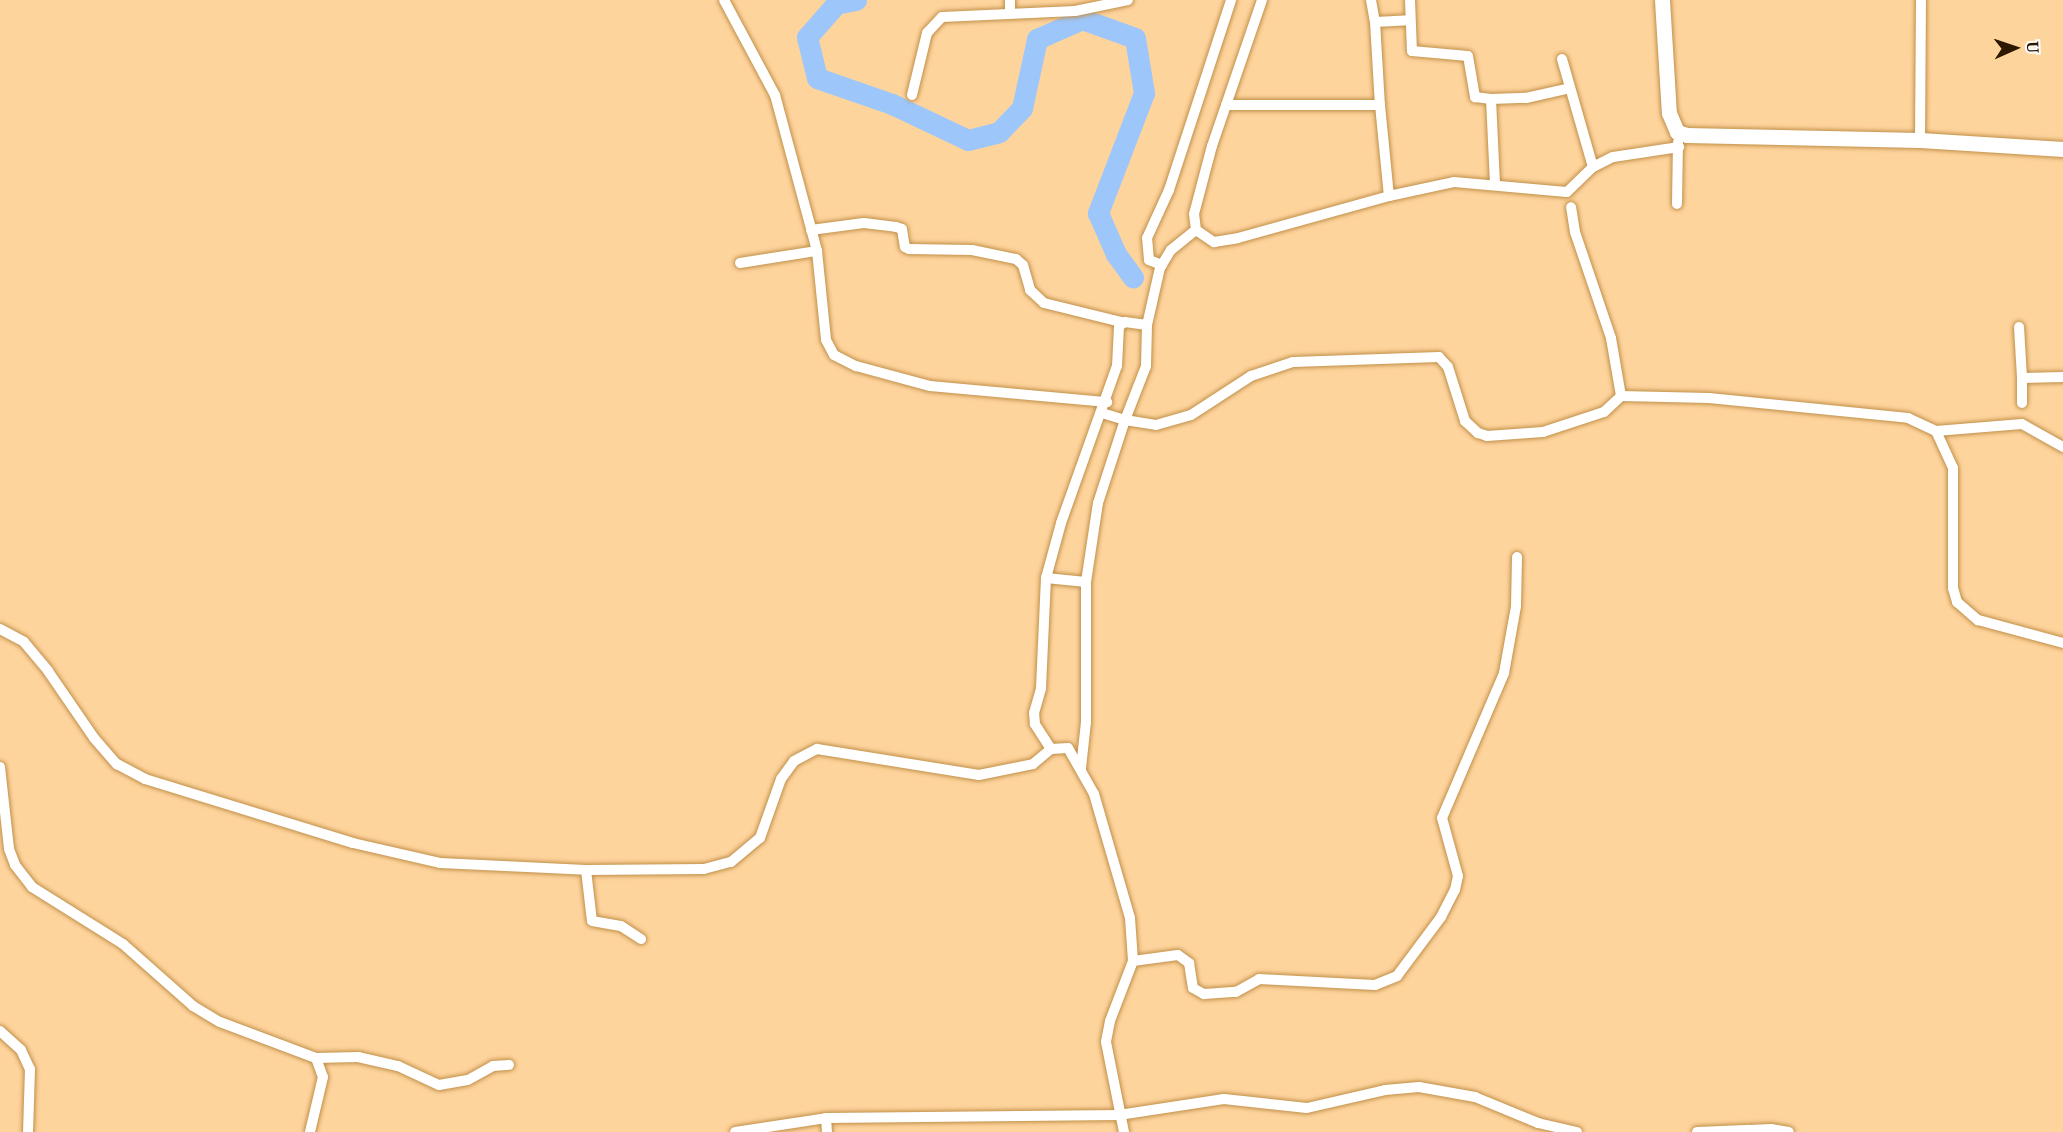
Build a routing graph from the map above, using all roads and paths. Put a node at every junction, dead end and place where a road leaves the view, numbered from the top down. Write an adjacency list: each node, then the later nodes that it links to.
1 (724, 0): 28 (street)
2 (1010, 0): 10 (street)
3 (1128, 0): 10 (street)
4 (1231, 0): 32 (street)
5 (1262, 0): 17 (street)
6 (1371, 0): 12 (street)
7 (1410, 0): 11 (street)
8 (1662, 0): 19 (street)
9 (1921, 0): 20 (street)
10 (1010, 14): 15 (street)
11 (1409, 20): 12 (street); 16 (street)
12 (1375, 22): 18 (street)
13 (1562, 59): 14 (street)
14 (1570, 88): 16 (street); 23 (street)
15 (912, 95)
16 (1491, 99): 24 (street)
17 (1226, 105): 18 (street); 29 (street)
18 (1380, 105): 25 (street)
19 (1677, 132): 20 (street); 21 (street)
20 (1920, 140): 22 (street)
21 (1679, 147): 23 (street); 26 (street)
22 (2063, 149)
23 (1593, 167): 24 (street)
24 (1495, 185): 25 (street)
25 (1389, 196): 29 (street)
26 (1677, 204)
27 (1571, 207): 38 (street)
28 (811, 230): 30 (street); 33 (street)
29 (1196, 230): 32 (street)
30 (813, 251): 31 (street); 39 (street)
31 (740, 263)
32 (1161, 266): 34 (street)
33 (1121, 322): 34 (street); 39 (street)
34 (1147, 325): 42 (street)
35 (2019, 327): 37 (street)
36 (2063, 377): 37 (street)
37 (2022, 378): 40 (street)
38 (1621, 396): 42 (street); 43 (street)
39 (1107, 402): 41 (street)
40 (2022, 403)
41 (1106, 414): 42 (street); 46 (street)
42 (1124, 419): 47 (street)
43 (1936, 430): 44 (street); 49 (street)
44 (2063, 447)
45 (1517, 557): 55 (street)
46 (1050, 579): 47 (street); 50 (street)
47 (1081, 582): 52 (street)
48 (0, 629): 53 (street)
49 (2063, 643)
50 (1048, 745): 52 (street); 53 (street)
51 (0, 767): 57 (street)
52 (1081, 768): 55 (street)
53 (586, 870): 54 (street)
54 (641, 939)
55 (1133, 961): 59 (street)
56 (0, 1031): 62 (street)
57 (316, 1058): 58 (street); 63 (street)
58 (509, 1065)
59 (1119, 1115): 60 (street); 61 (street); 66 (street)
60 (826, 1118): 64 (street); 65 (street)
61 (1540, 1128): 67 (street)
62 (28, 1132)
63 (310, 1132)
64 (735, 1132)
65 (827, 1132)
66 (1124, 1132)
67 (1577, 1132)
68 (1696, 1132): 69 (street)
69 (1789, 1132)

